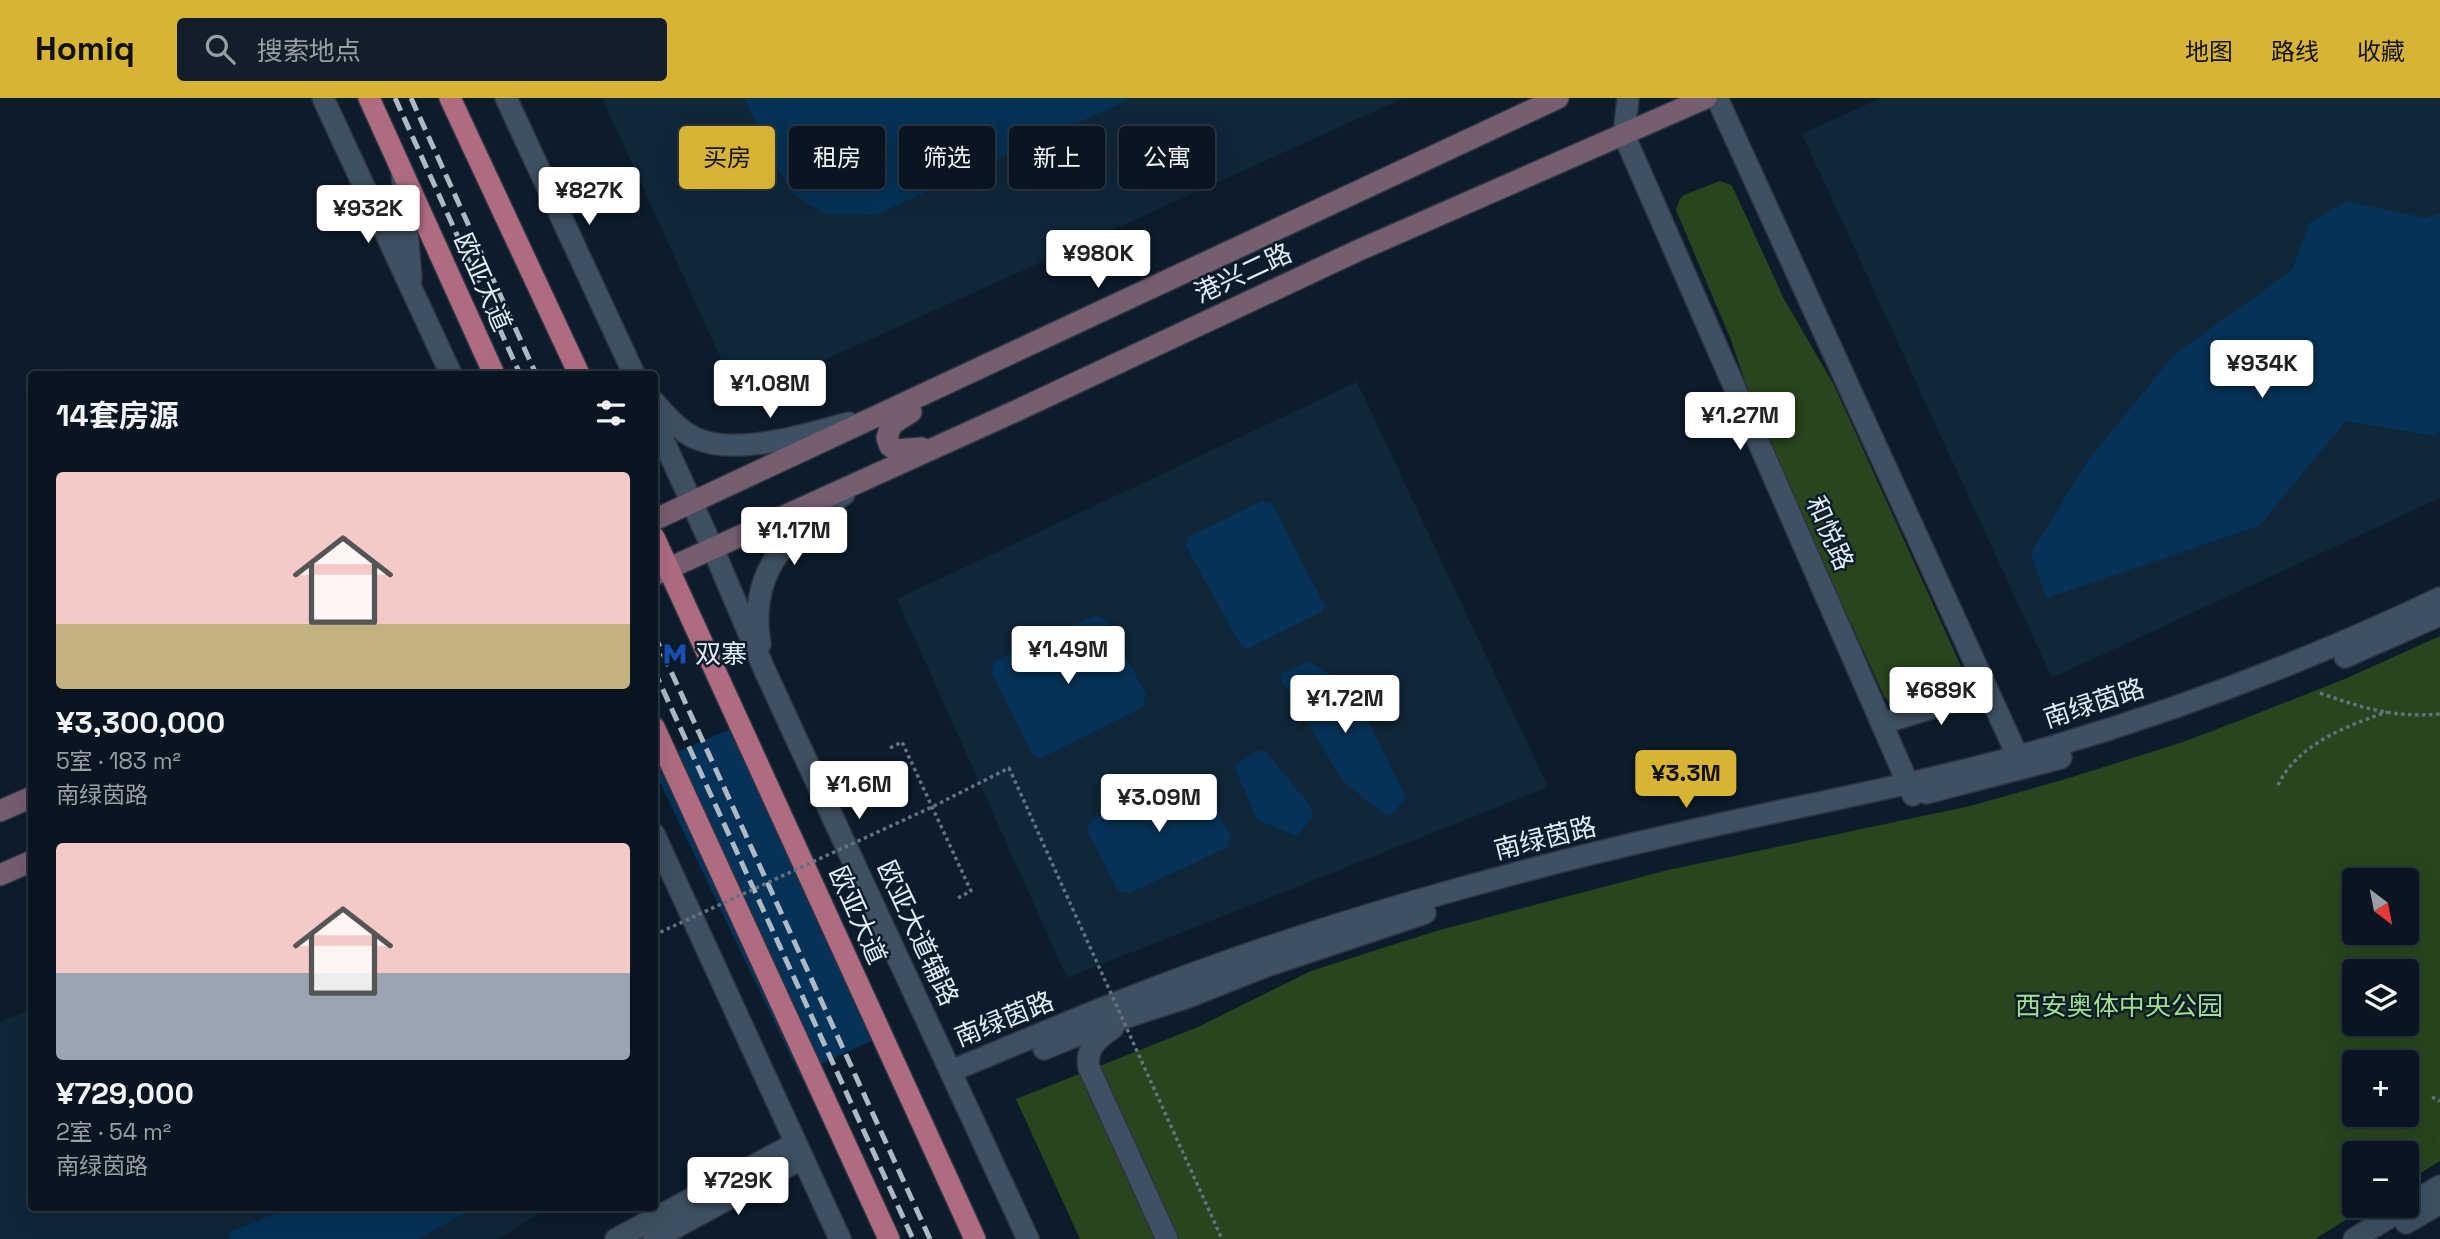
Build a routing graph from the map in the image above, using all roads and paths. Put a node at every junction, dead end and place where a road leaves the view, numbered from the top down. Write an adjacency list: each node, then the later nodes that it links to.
1 (323, 98): 11 (street)
2 (369, 98): 10 (main road, 欧亚大道)
3 (506, 98): 15 (street)
4 (1558, 98): 16 (main road, 港兴二路)
5 (1628, 98): 9 (street, 和悦路)
6 (1706, 98): 9 (main road, 港兴二路)
7 (1717, 98): 30 (street)
8 (453, 101): 14 (main road, 欧亚大道)
9 (1624, 135): 20 (main road, 港兴二路); 34 (street, 和悦路)
10 (402, 172): 11 (street); 13 (main road, 欧亚大道)
11 (412, 291): 12 (street)
12 (450, 371)
13 (493, 371)
14 (578, 371)
15 (633, 371)
16 (975, 371): 18 (main road, 港兴二路); 20 (main road)
17 (658, 406): 18 (street)
18 (885, 413): 22 (main road, 港兴二路)
19 (658, 429): 22 (street, 欧亚大道辅路)
20 (948, 442): 21 (main road, 港兴二路)
21 (860, 483): 24 (main road, 港兴二路); 29 (street)
22 (693, 503): 23 (main road, 港兴二路); 24 (street, 欧亚大道辅路)
23 (658, 518)
24 (713, 549): 26 (main road, 港兴二路); 29 (street, 欧亚大道辅路)
25 (658, 554): 26 (main road, 欧亚大道)
26 (662, 572): 59 (main road, 欧亚大道)
27 (2440, 598): 37 (street, 南绿茵路)
28 (2440, 615): 37 (street, 南绿茵路)
29 (765, 671): 49 (street, 欧亚大道辅路)
30 (1987, 691): 34 (street); 37 (street)
31 (2320, 693): 32 (path)
32 (2387, 712): 33 (path); 38 (path)
33 (2440, 714)
34 (1883, 723): 39 (street, 和悦路)
35 (658, 736): 58 (main road)
36 (890, 748): 41 (path)
37 (2020, 762): 39 (street, 南绿茵路)
38 (2278, 785)
39 (1911, 789): 48 (street, 南绿茵路); 49 (street, 南绿茵路)
40 (28, 798): 42 (main road)
41 (932, 807): 46 (path); 47 (path, bridge); 62 (path, bridge)
42 (0, 811)
43 (658, 843): 52 (street)
44 (28, 863): 45 (main road)
45 (0, 875)
46 (958, 898)
47 (658, 933)
48 (1150, 1010): 49 (street, 南绿茵路); 61 (street)
49 (954, 1077): 60 (street, 欧亚大道辅路)
50 (2432, 1097): 51 (path)
51 (2440, 1101)
52 (799, 1151): 55 (street); 56 (street); 57 (street)
53 (2440, 1186): 63 (street)
54 (2440, 1203): 64 (street)
55 (616, 1239)
56 (654, 1239)
57 (840, 1239)
58 (889, 1239)
59 (975, 1239)
60 (1028, 1239)
61 (1167, 1239)
62 (1222, 1239)
63 (2354, 1239)
64 (2380, 1239)

